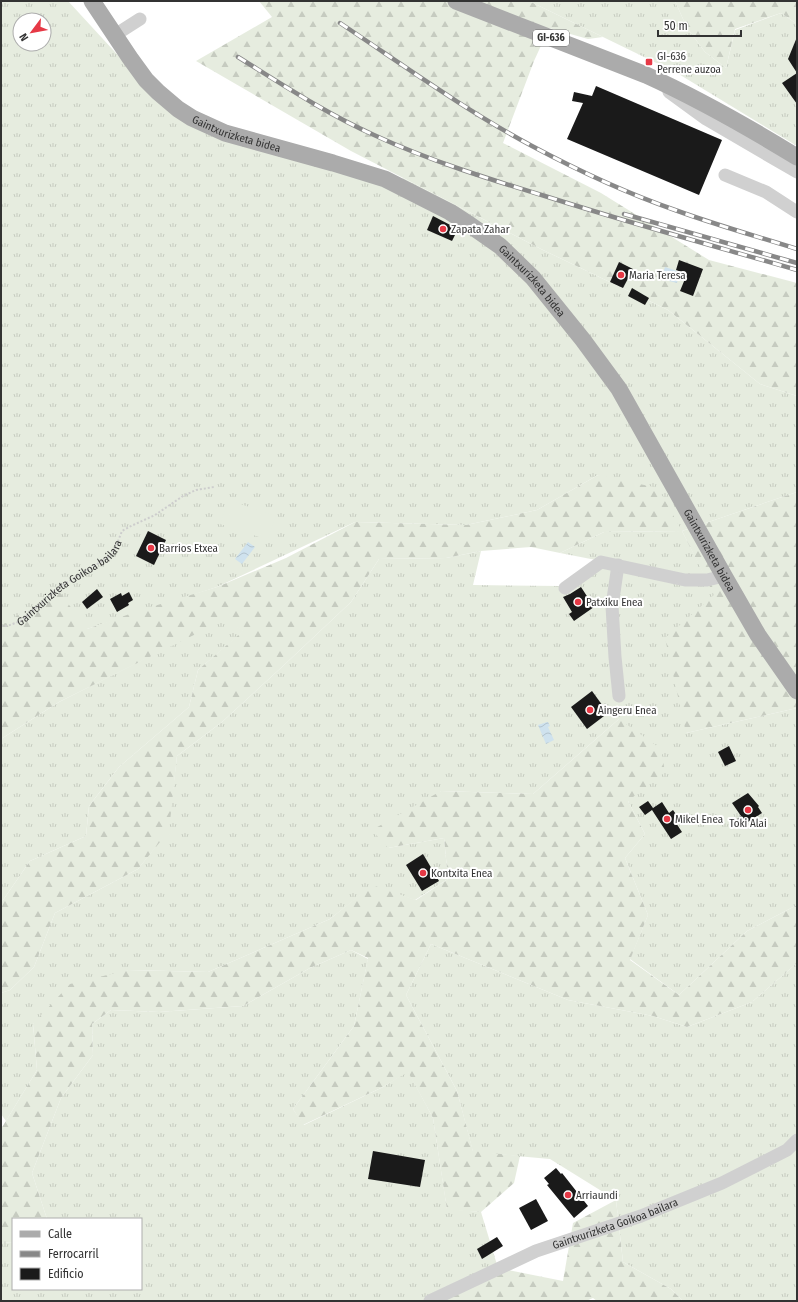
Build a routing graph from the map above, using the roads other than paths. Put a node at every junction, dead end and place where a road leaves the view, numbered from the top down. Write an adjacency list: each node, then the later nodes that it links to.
1 (92, 1): 4 (main road, Gaintxurizketa bidea)
2 (456, 1): 5 (main road, GI-636)
3 (140, 19): 4 (street)
4 (115, 36): 11 (main road, Gaintxurizketa bidea)
5 (646, 75): 6 (main road, GI-636); 7 (street)
6 (797, 156)
7 (797, 172)
8 (725, 175): 9 (street)
9 (797, 212)
10 (618, 565): 11 (street); 12 (street); 14 (street)
11 (724, 576): 13 (main road, Gaintxurizketa bidea)
12 (565, 588)
13 (797, 691)
14 (620, 696)
15 (797, 1140): 16 (street, Gaintxurizketa Goikoa bailara)
16 (430, 1301)

